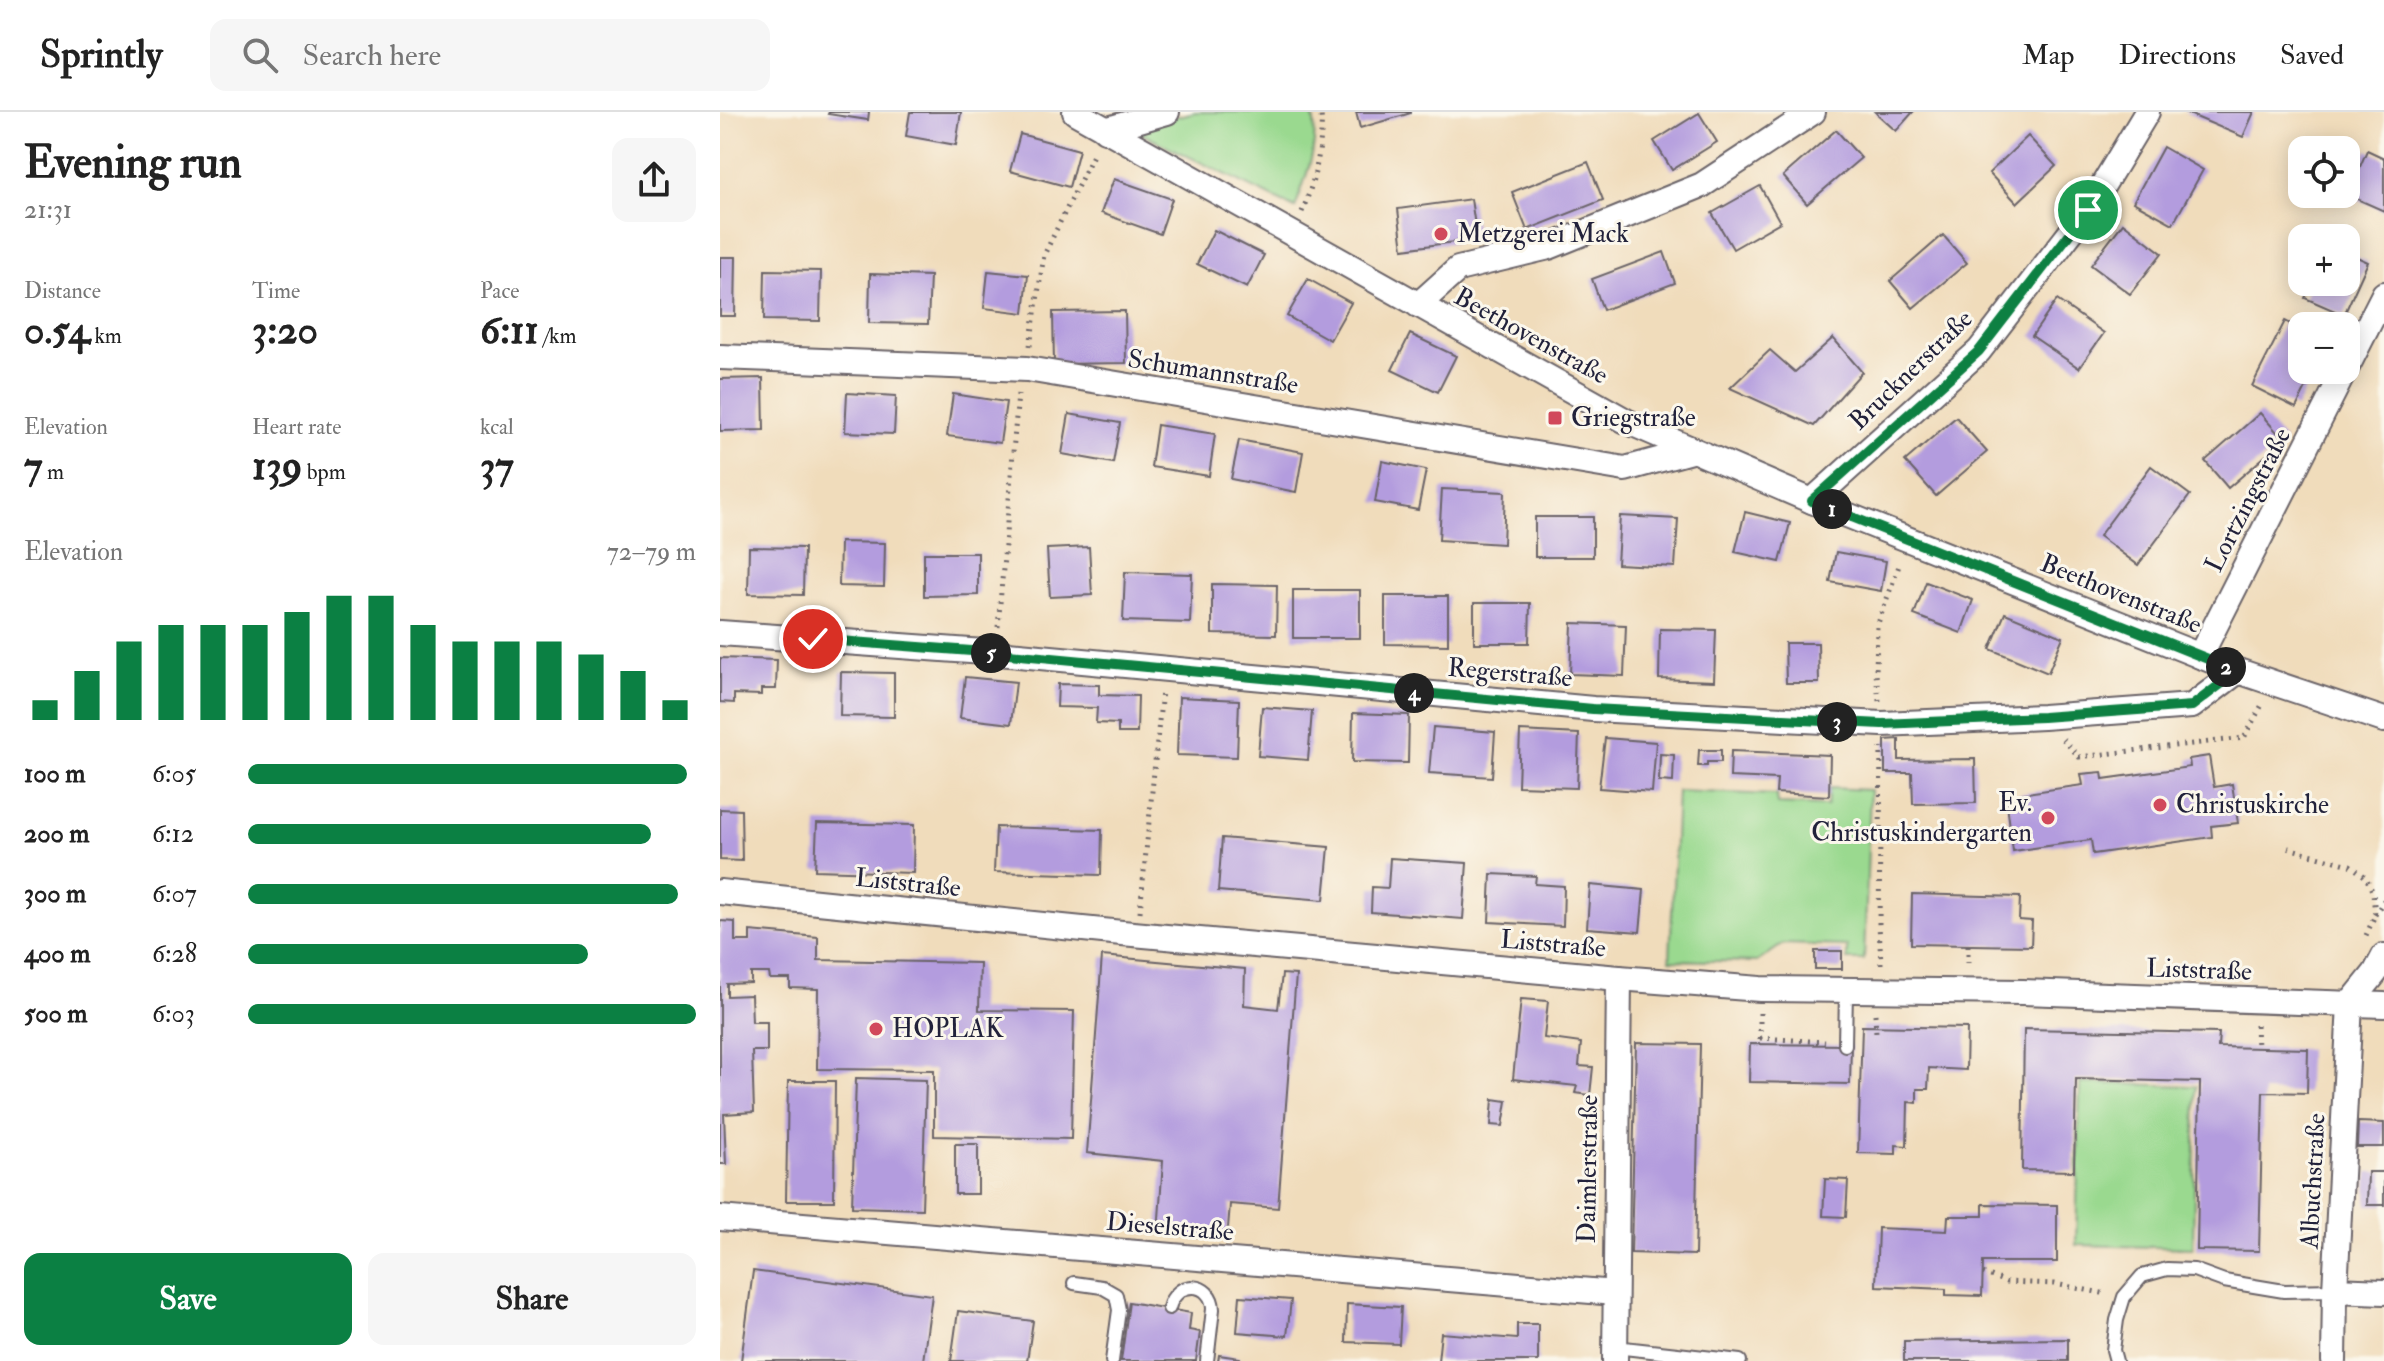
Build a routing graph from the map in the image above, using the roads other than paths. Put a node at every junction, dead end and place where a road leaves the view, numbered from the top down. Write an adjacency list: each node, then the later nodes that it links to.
1 (1075, 112): 5 (street, Beethovenstraße)
2 (1167, 112): 5 (street)
3 (1813, 112): 7 (street)
4 (2147, 112): 12 (street, Brucknerstraße)
5 (1105, 130): 7 (street, Beethovenstraße)
6 (2384, 294): 8 (street, Lortzingstraße)
7 (1418, 305): 11 (street, Beethovenstraße)
8 (2360, 341)
9 (720, 357): 11 (street, Schumannstraße)
10 (2338, 384): 14 (street, Lortzingstraße)
11 (1691, 451): 12 (street, Beethovenstraße)
12 (1812, 501): 14 (street, Beethovenstraße)
13 (720, 633): 15 (street, Regerstraße)
14 (2200, 656): 15 (street, Beethovenstraße)
15 (2238, 671): 16 (street, Beethovenstraße)
16 (2384, 720)
17 (720, 892): 19 (street, Liststraße)
18 (2384, 956): 21 (street)
19 (1619, 978): 20 (street, Liststraße); 28 (street, Daimlerstraße)
20 (1846, 991): 21 (street, Liststraße); 23 (lane)
21 (2350, 1004): 22 (street, Liststraße); 26 (street, Albuchstraße)
22 (2384, 1005)
23 (1845, 1045)
24 (720, 1218): 28 (street, Dieselstraße)
25 (1074, 1283): 31 (lane)
26 (2335, 1290): 27 (street); 34 (lane); 35 (street, Albuchstraße)
27 (2384, 1292)
28 (1615, 1293): 30 (street, Daimlerstraße)
29 (1169, 1308): 32 (lane)
30 (1615, 1354): 33 (lane)
31 (1112, 1361)
32 (1207, 1361)
33 (1740, 1361)
34 (2116, 1361)
35 (2334, 1361)

